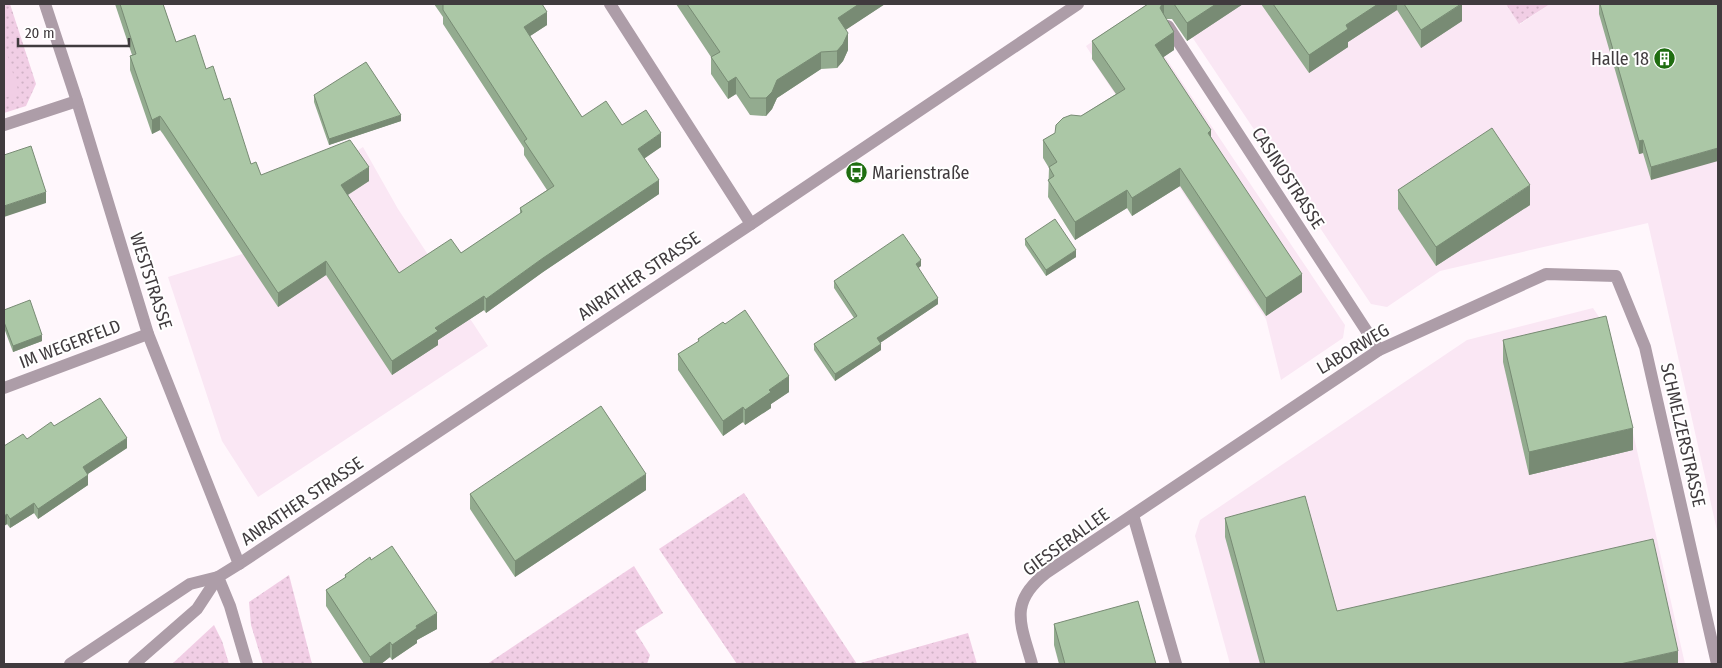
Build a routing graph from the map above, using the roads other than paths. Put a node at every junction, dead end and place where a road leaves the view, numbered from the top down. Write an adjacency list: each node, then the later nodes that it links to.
1 (45, 4): 5 (street, WESTSTRASSE)
2 (610, 4): 7 (street)
3 (1078, 4): 7 (street, ANRATHER STRASSE)
4 (1168, 26): 10 (street, CASINOSTRASSE)
5 (77, 101): 6 (street); 9 (street, WESTSTRASSE)
6 (4, 125)
7 (751, 224): 13 (street, ANRATHER STRASSE)
8 (1616, 276): 10 (street, LABORWEG); 20 (street, SCHMELZERSTRASSE)
9 (148, 334): 11 (street, IM WEGERFELD); 13 (street, WESTSTRASSE)
10 (1379, 350): 12 (street, LABORWEG)
11 (4, 388)
12 (1133, 515): 18 (street, GIESSERALLEE); 19 (street, GIESSERALLEE)
13 (238, 564): 14 (street, ANRATHER STRASSE)
14 (218, 577): 15 (street, ANRATHER STRASSE); 16 (street, ANRATHER STRASSE); 17 (street)
15 (70, 664)
16 (134, 664)
17 (247, 664)
18 (1032, 664)
19 (1176, 664)
20 (1718, 664)

